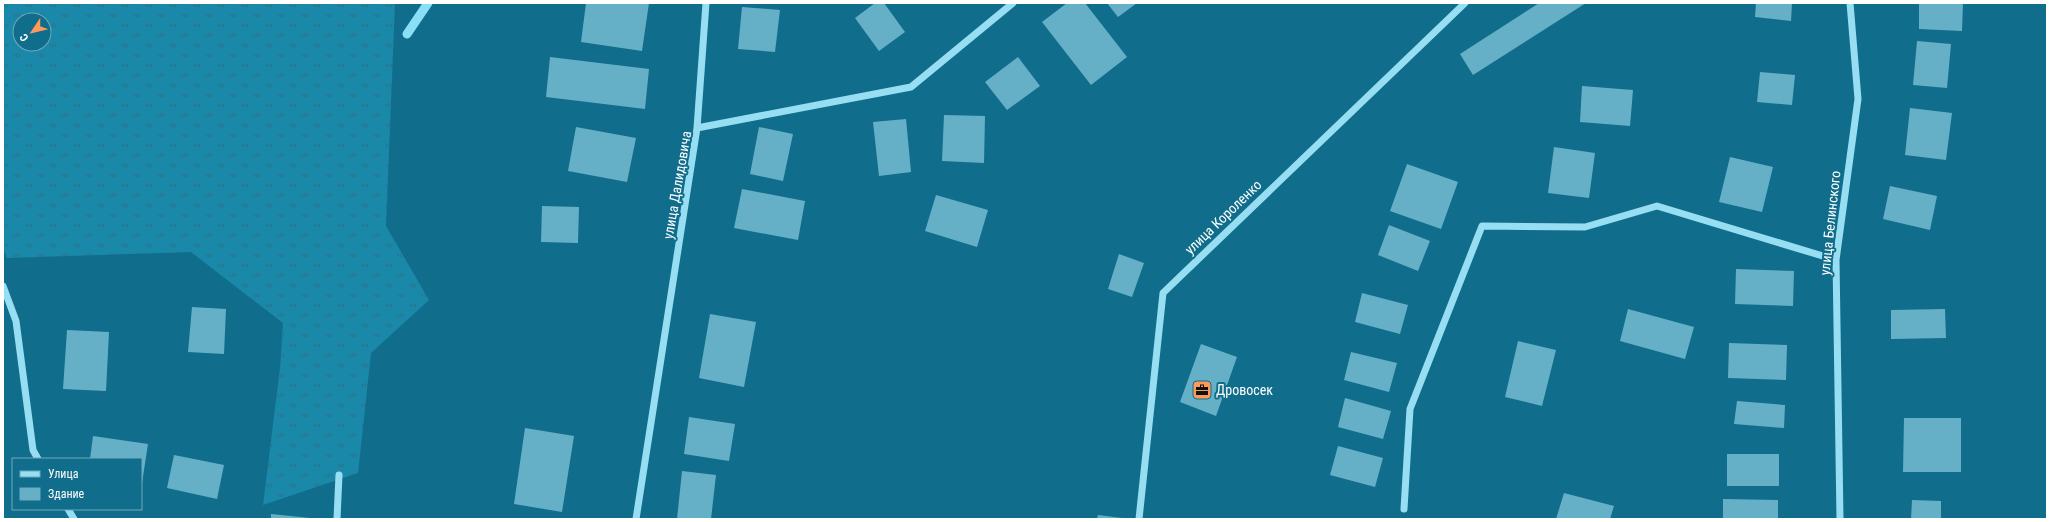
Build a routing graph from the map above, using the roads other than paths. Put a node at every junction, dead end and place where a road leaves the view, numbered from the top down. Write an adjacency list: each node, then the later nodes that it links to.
1 (706, 3): 5 (street)
2 (1013, 3): 5 (street, улица Далидовича)
3 (1465, 3): 15 (street, улица Короленко)
4 (1850, 3): 6 (street, улица Белинского)
5 (697, 128): 14 (street, улица Далидовича)
6 (1836, 260): 11 (street); 16 (street, улица Белинского)
7 (3, 286): 8 (street)
8 (37, 458)
9 (339, 475): 13 (street)
10 (69, 510): 12 (street)
11 (1404, 510)
12 (74, 519)
13 (337, 519)
14 (636, 519)
15 (1139, 519)
16 (1840, 519)

